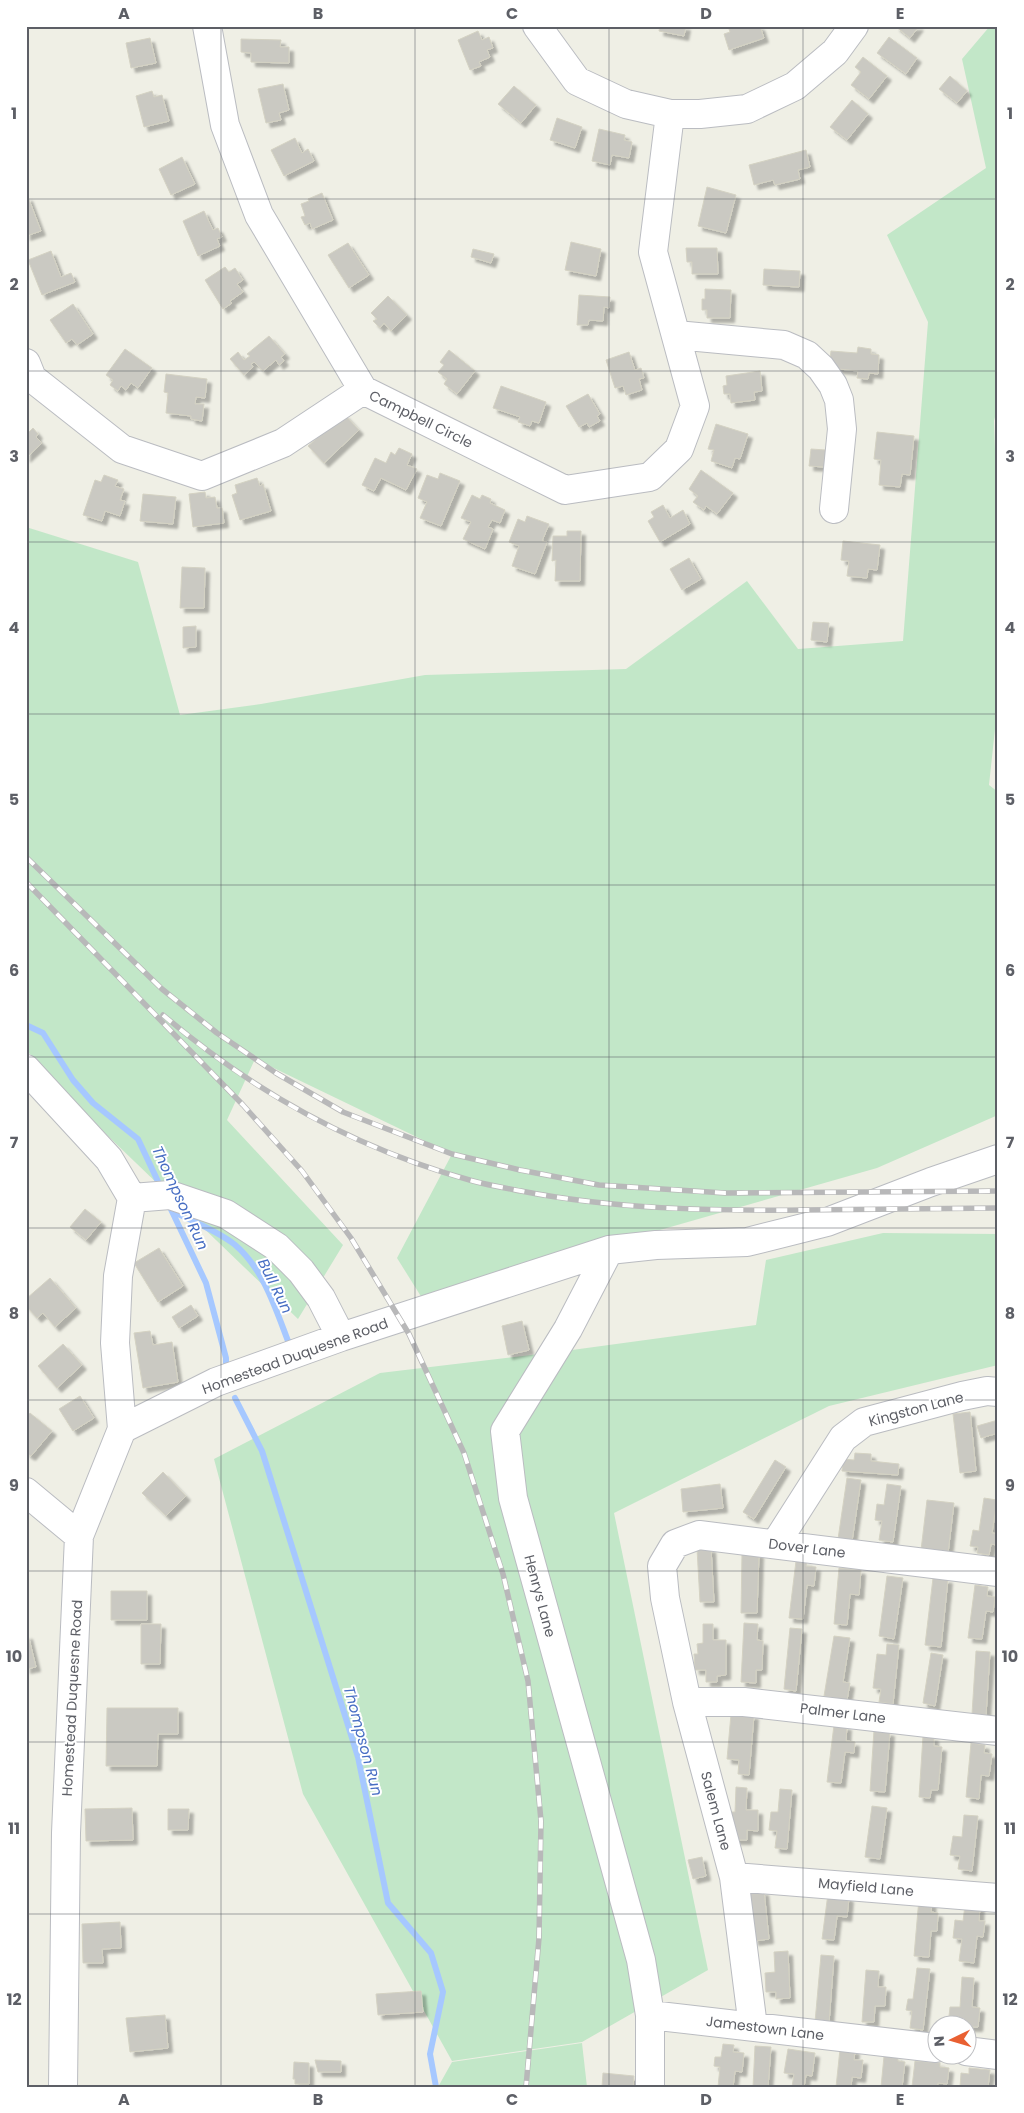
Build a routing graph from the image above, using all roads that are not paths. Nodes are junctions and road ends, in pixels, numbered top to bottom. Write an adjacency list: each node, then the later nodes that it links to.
1 (207, 26): 7 (street, Campbell Circle)
2 (537, 26): 4 (street)
3 (854, 26): 4 (street)
4 (670, 114): 5 (street, Campbell Circle)
5 (676, 336): 7 (street, Campbell Circle); 8 (street)
6 (26, 363): 7 (street)
7 (363, 390)
8 (834, 509)
9 (26, 1069): 11 (street)
10 (998, 1159): 12 (street, Homestead Duquesne Road)
11 (152, 1197): 13 (street); 15 (street)
12 (609, 1250): 13 (street, Homestead Duquesne Road); 25 (street, Henrys Lane)
13 (340, 1337): 15 (street, Homestead Duquesne Road)
14 (998, 1392): 18 (street, Kingston Lane)
15 (122, 1429): 17 (street, Homestead Duquesne Road)
16 (26, 1492): 17 (street)
17 (79, 1536): 30 (street, Homestead Duquesne Road)
18 (776, 1543): 19 (street, Dover Lane); 20 (street, Dover Lane)
19 (998, 1572)
20 (665, 1598): 21 (street, Salem Lane)
21 (687, 1702): 22 (street, Palmer Lane); 23 (street, Salem Lane)
22 (998, 1731)
23 (734, 1877): 24 (street, Mayfield Lane); 26 (street, Salem Lane)
24 (998, 1898)
25 (650, 2015): 26 (street, Jamestown Lane); 31 (street)
26 (753, 2027): 27 (street, Jamestown Lane)
27 (926, 2047)
28 (976, 2052): 29 (street)
29 (998, 2055)
30 (63, 2087)
31 (650, 2087)

